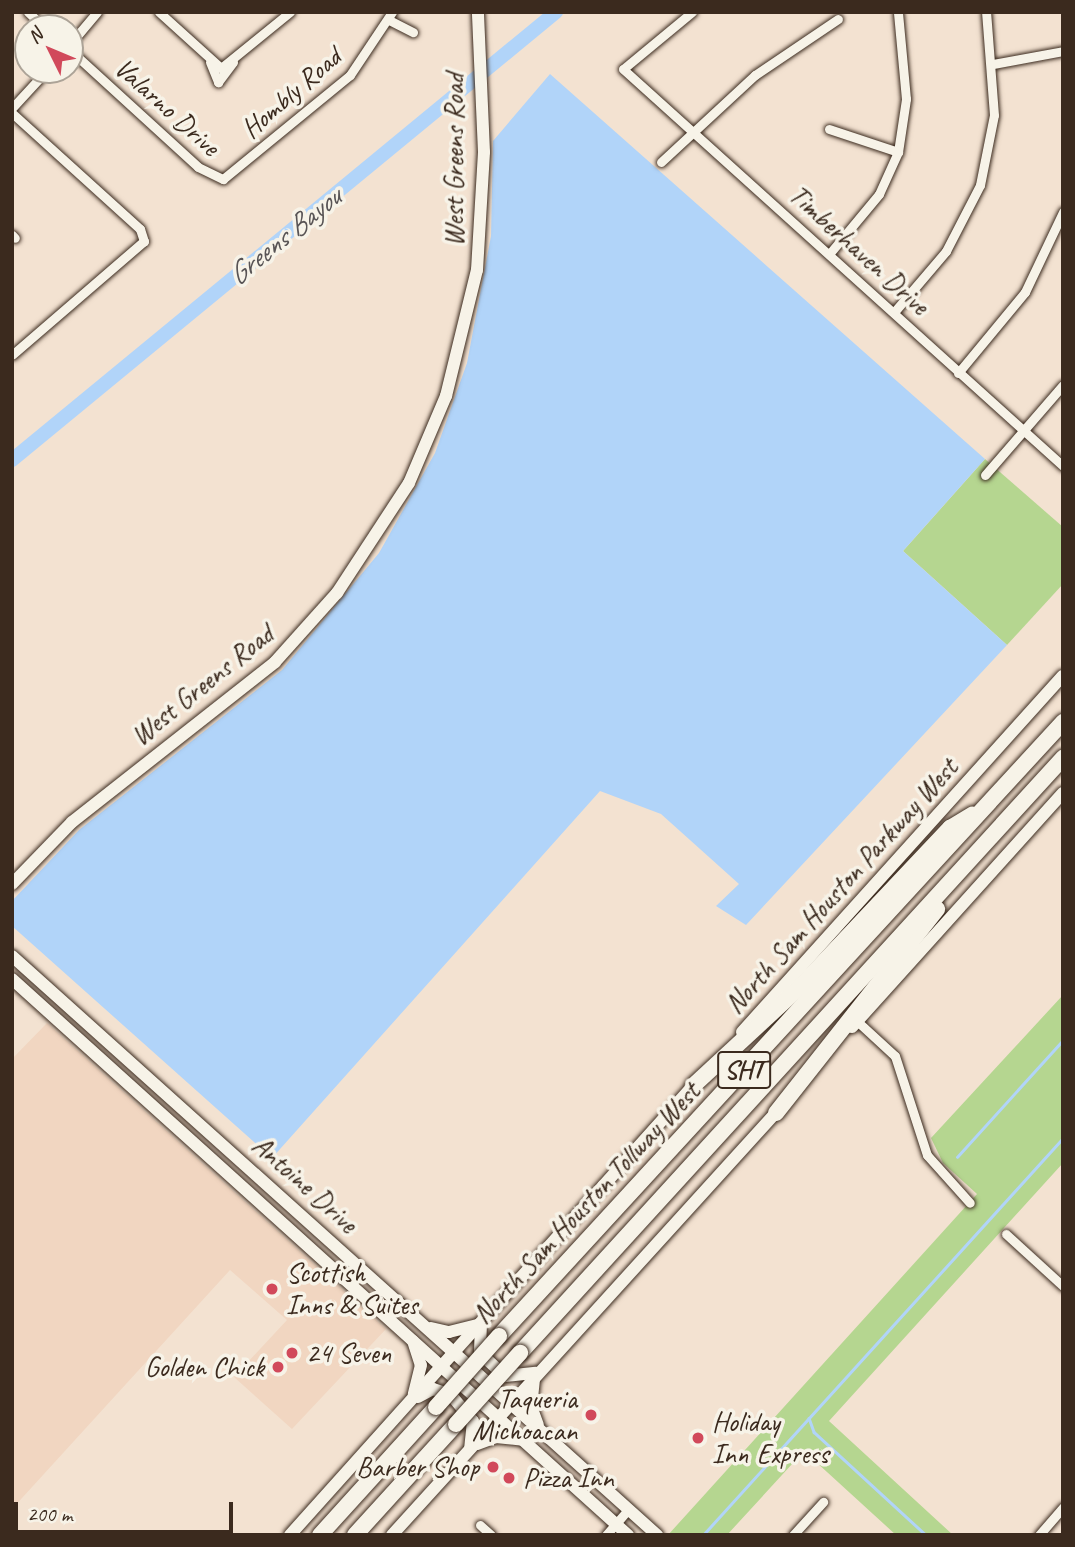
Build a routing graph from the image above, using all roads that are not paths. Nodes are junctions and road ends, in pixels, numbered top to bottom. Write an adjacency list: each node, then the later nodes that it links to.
1 (97, 12): 10 (street)
2 (159, 12): 3 (street)
3 (290, 12)
4 (478, 12): 38 (main road, West Greens Road)
5 (692, 12): 18 (street, Timberhaven Drive)
6 (898, 12): 19 (street)
7 (986, 12): 14 (street)
8 (390, 16): 11 (street); 21 (street, Hombly Road)
9 (838, 19): 18 (street)
10 (84, 27)
11 (413, 32)
12 (1063, 51): 14 (street)
13 (84, 63): 21 (street, Valarno Drive)
14 (993, 64): 24 (street)
15 (35, 84): 16 (street)
16 (12, 110): 25 (street)
17 (829, 129): 19 (street)
18 (691, 130): 20 (street); 23 (street, Timberhaven Drive)
19 (898, 152): 23 (street)
20 (661, 162)
21 (237, 169)
22 (1063, 212): 26 (street)
23 (830, 253): 24 (street, Timberhaven Drive)
24 (895, 311): 26 (street, Timberhaven Drive)
25 (12, 355)
26 (958, 373): 28 (street, Timberhaven Drive)
27 (1063, 385): 28 (street)
28 (1023, 430): 29 (street, Timberhaven Drive); 30 (street)
29 (1063, 466)
30 (985, 475)
31 (1063, 677): 44 (main road, North Sam Houston Parkway West)
32 (1063, 722): 36 (highway, North Sam Houston Tollway West / SHT)
33 (1063, 744): 48 (highway, North Sam Houston Tollway West / SHT)
34 (1063, 758): 37 (highway, North Sam Houston Tollway West / SHT)
35 (1063, 793): 43 (main road)
36 (989, 804): 44 (highway); 74 (highway, North Sam Houston Tollway West / SHT, bridge)
37 (970, 860): 47 (highway); 48 (highway, North Sam Houston Tollway West / SHT)
38 (12, 884)
39 (12, 956): 41 (main road, Antoine Drive)
40 (12, 979): 42 (main road, Antoine Drive)
41 (74, 1008): 42 (main road); 45 (main road, Antoine Drive)
42 (62, 1020): 46 (main road, Antoine Drive)
43 (858, 1021): 47 (main road); 51 (street)
44 (693, 1086): 56 (main road, North Sam Houston Parkway West)
45 (167, 1092): 46 (main road); 49 (main road, Antoine Drive)
46 (156, 1105): 50 (main road, Antoine Drive)
47 (776, 1113): 61 (main road)
48 (723, 1127): 75 (highway, North Sam Houston Tollway West / SHT, bridge)
49 (259, 1175): 50 (main road); 53 (main road, Antoine Drive)
50 (247, 1188): 54 (main road, Antoine Drive)
51 (970, 1203)
52 (1006, 1234): 55 (street)
53 (352, 1259): 54 (main road); 57 (main road, Antoine Drive)
54 (340, 1272): 58 (main road, Antoine Drive)
55 (1063, 1286)
56 (481, 1323): 57 (main road); 59 (main road, North Sam Houston Parkway West); 61 (main road)
57 (427, 1327): 59 (main road, Antoine Drive)
58 (411, 1336): 60 (main road, Antoine Drive); 62 (main road)
59 (455, 1352): 60 (main road, North Sam Houston Parkway West); 63 (main road, Antoine Drive)
60 (443, 1366): 62 (main road, North Sam Houston Parkway West); 64 (main road, Antoine Drive)
61 (537, 1374): 63 (main road); 65 (main road)
62 (411, 1401): 67 (main road); 73 (main road, North Sam Houston Parkway West)
63 (511, 1403): 64 (main road); 65 (main road, Antoine Drive)
64 (499, 1417): 66 (main road, Antoine Drive); 67 (main road)
65 (540, 1429): 70 (main road, Antoine Drive)
66 (525, 1441): 67 (main road); 71 (main road, Antoine Drive)
67 (470, 1448): 76 (main road)
68 (823, 1502): 81 (street)
69 (1063, 1507): 82 (street)
70 (629, 1509): 71 (street); 80 (main road, Antoine Drive)
71 (616, 1523): 78 (street); 79 (main road, Antoine Drive)
72 (480, 1525): 77 (street)
73 (290, 1535)
74 (320, 1535)
75 (355, 1535)
76 (392, 1535)
77 (491, 1535)
78 (606, 1535)
79 (628, 1535)
80 (657, 1535)
81 (793, 1535)
82 (1039, 1535)

